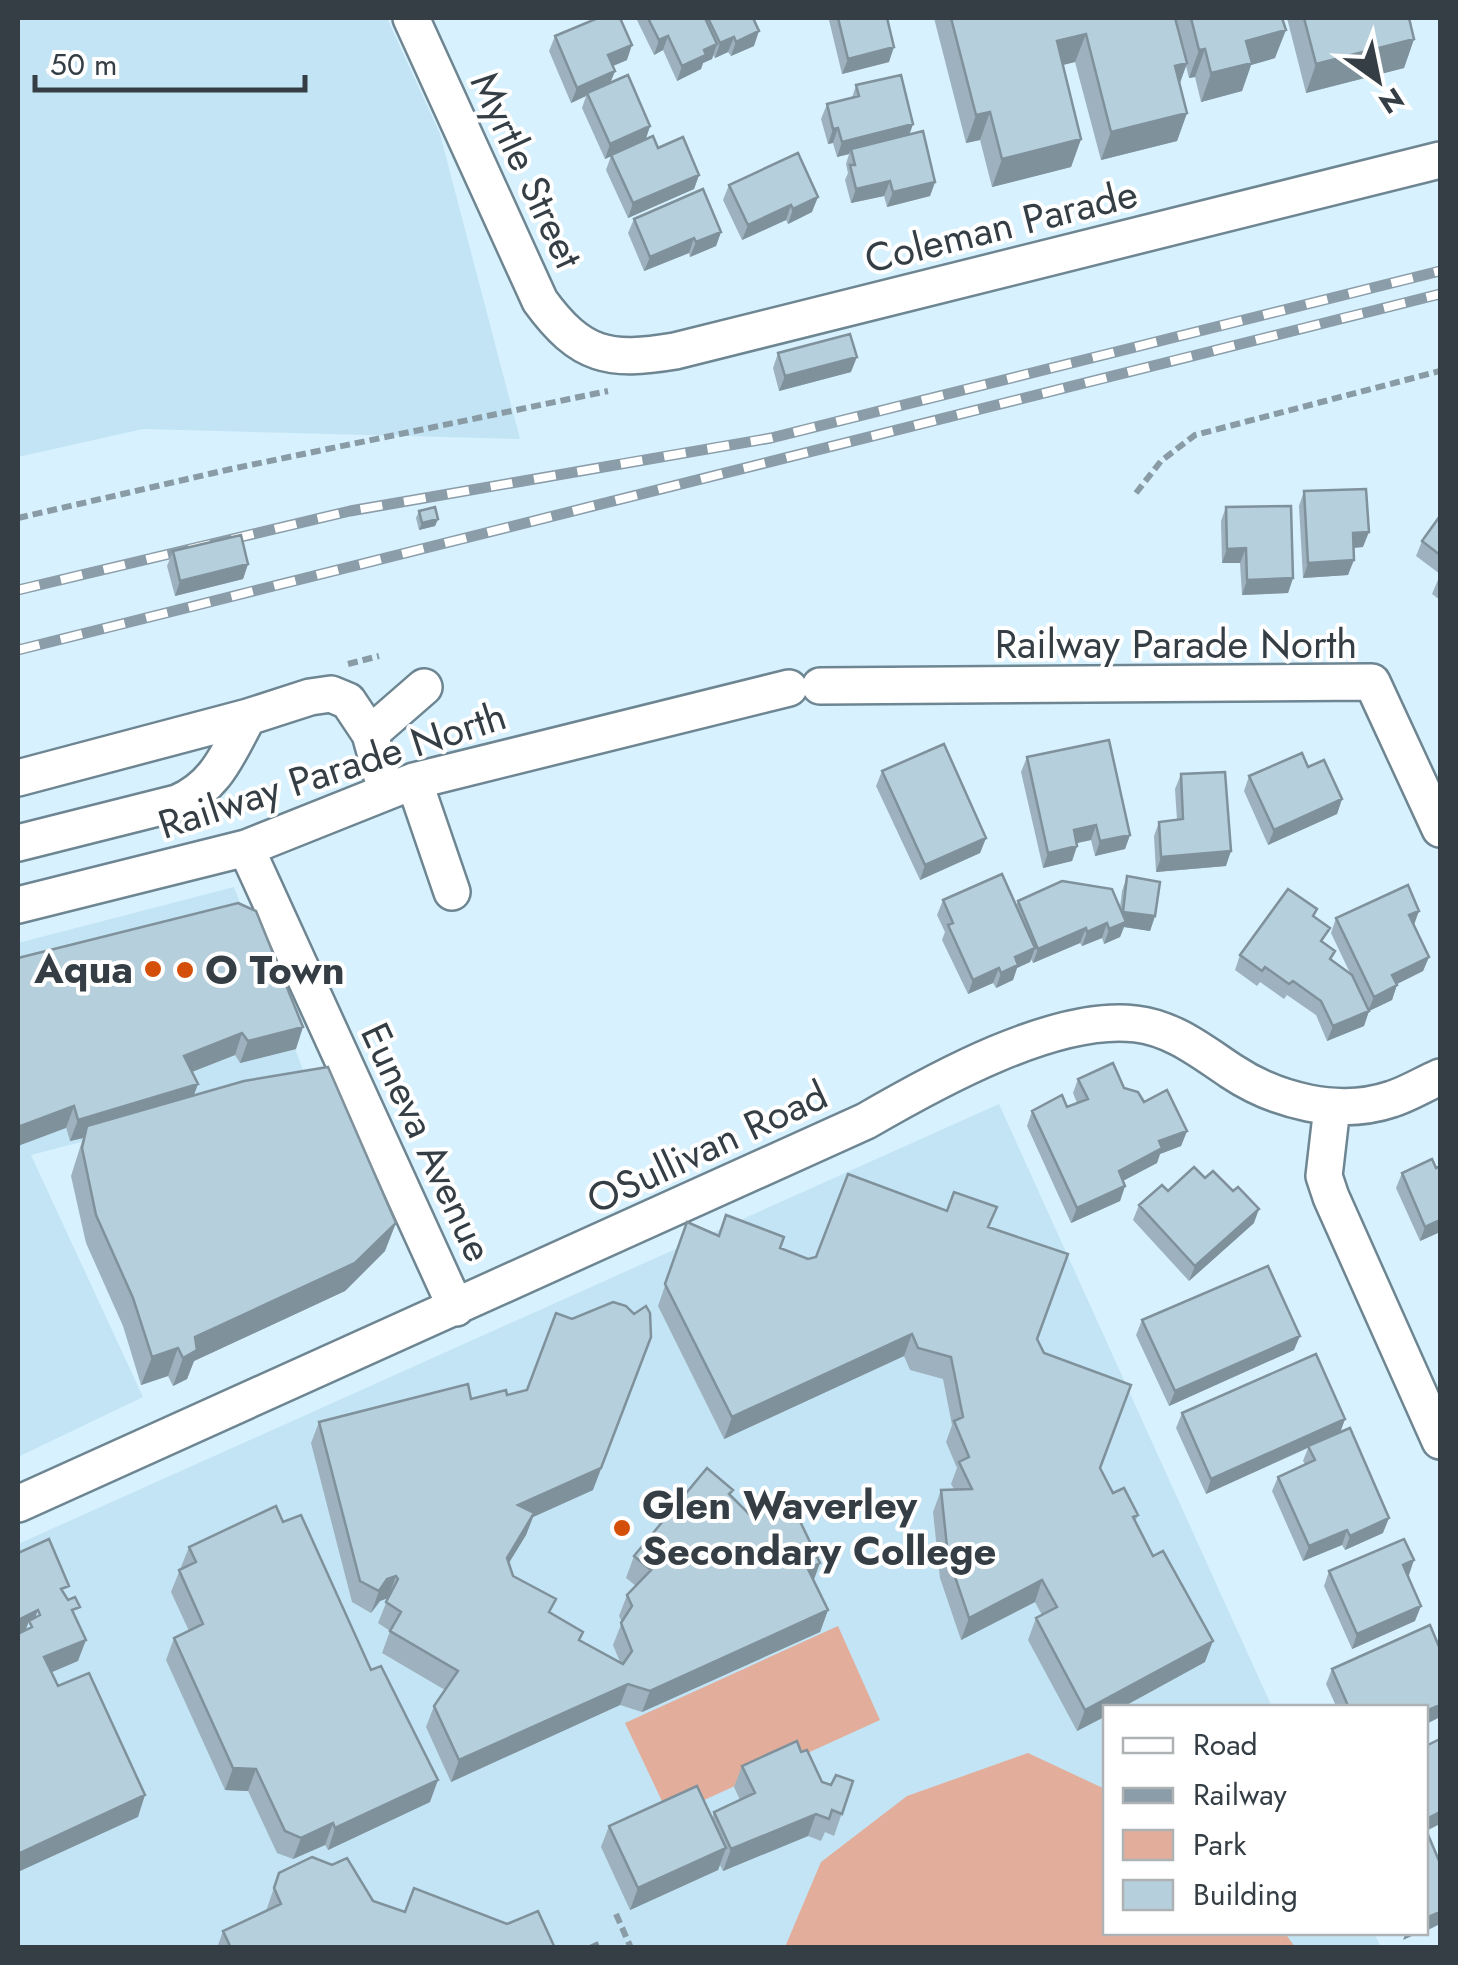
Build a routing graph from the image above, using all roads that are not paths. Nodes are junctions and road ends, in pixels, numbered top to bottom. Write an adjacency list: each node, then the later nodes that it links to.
1 (411, 18): 3 (street, Myrtle Street)
2 (1440, 160): 3 (street, Coleman Parade)
3 (582, 346)
4 (424, 687): 6 (street)
5 (248, 718): 6 (street); 7 (street); 10 (street)
6 (370, 734): 8 (street)
7 (18, 778)
8 (400, 786): 9 (street, Railway Parade North); 11 (street, Railway Parade North); 12 (street)
9 (1440, 829)
10 (18, 843)
11 (246, 848): 13 (street, Railway Parade North); 16 (street, Euneva Avenue)
12 (452, 892)
13 (18, 904)
14 (1440, 1077): 15 (street, OSullivan Road)
15 (1332, 1107): 16 (street, OSullivan Road); 17 (street)
16 (456, 1308): 18 (street, OSullivan Road)
17 (1440, 1441)
18 (18, 1504)

